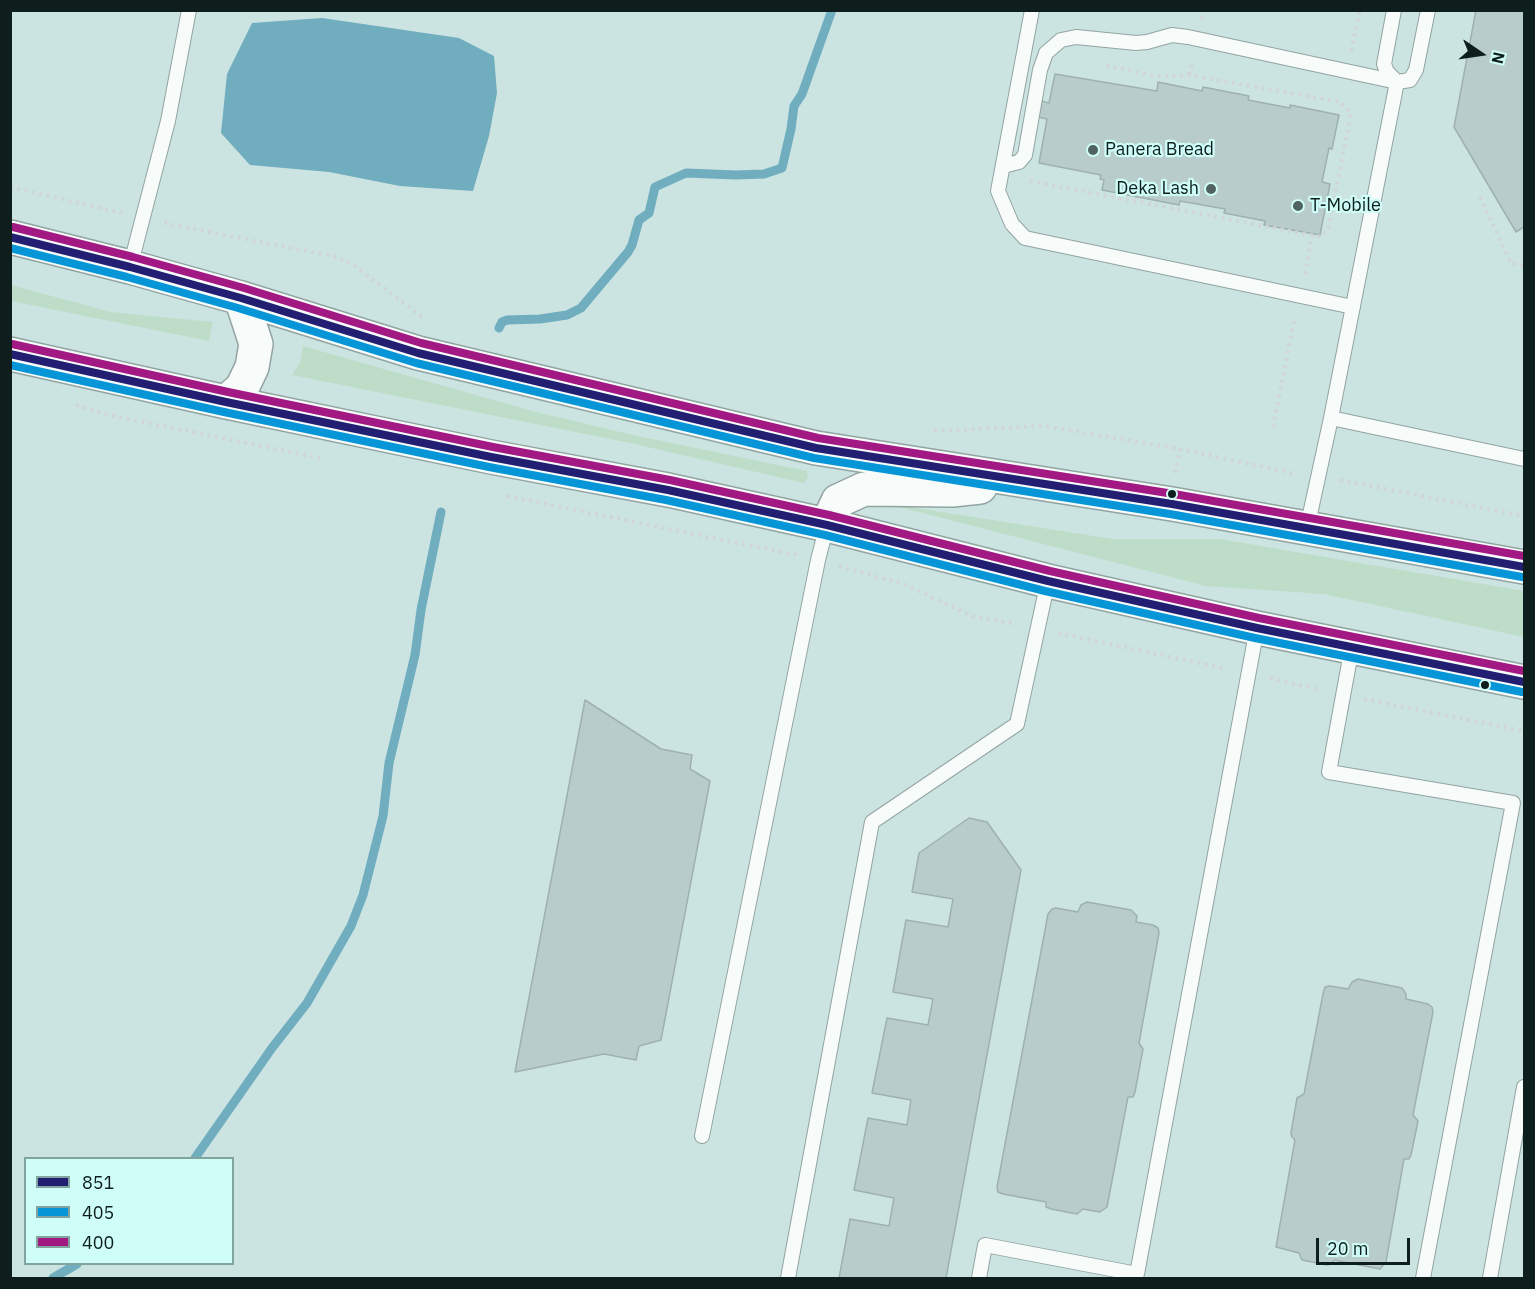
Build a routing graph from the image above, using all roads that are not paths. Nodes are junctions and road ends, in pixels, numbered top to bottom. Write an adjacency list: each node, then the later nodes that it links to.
1 (189, 10): 8 (lane)
2 (1032, 10): 6 (lane)
3 (1394, 10): 5 (lane)
4 (1428, 10): 5 (lane)
5 (1397, 82): 6 (lane); 10 (lane)
6 (1002, 171): 10 (lane)
7 (10, 237): 8 (main road)
8 (130, 267): 9 (main road)
9 (241, 298): 12 (main road); 15 (main road)
10 (1353, 307): 13 (lane)
11 (10, 354): 12 (main road)
12 (225, 402): 16 (main road)
13 (1331, 418): 14 (lane); 17 (lane)
14 (1524, 459)
15 (1030, 482): 16 (main road); 17 (main road)
16 (827, 525): 19 (main road); 24 (lane)
17 (1307, 528): 18 (main road)
18 (1524, 567)
19 (1048, 581): 20 (main road); 25 (lane)
20 (1257, 628): 21 (main road); 26 (lane)
21 (1352, 647): 22 (main road); 27 (lane)
22 (1524, 682)
23 (1524, 1087): 28 (lane)
24 (702, 1136)
25 (788, 1278)
26 (979, 1278)
27 (1423, 1278)
28 (1490, 1278)

